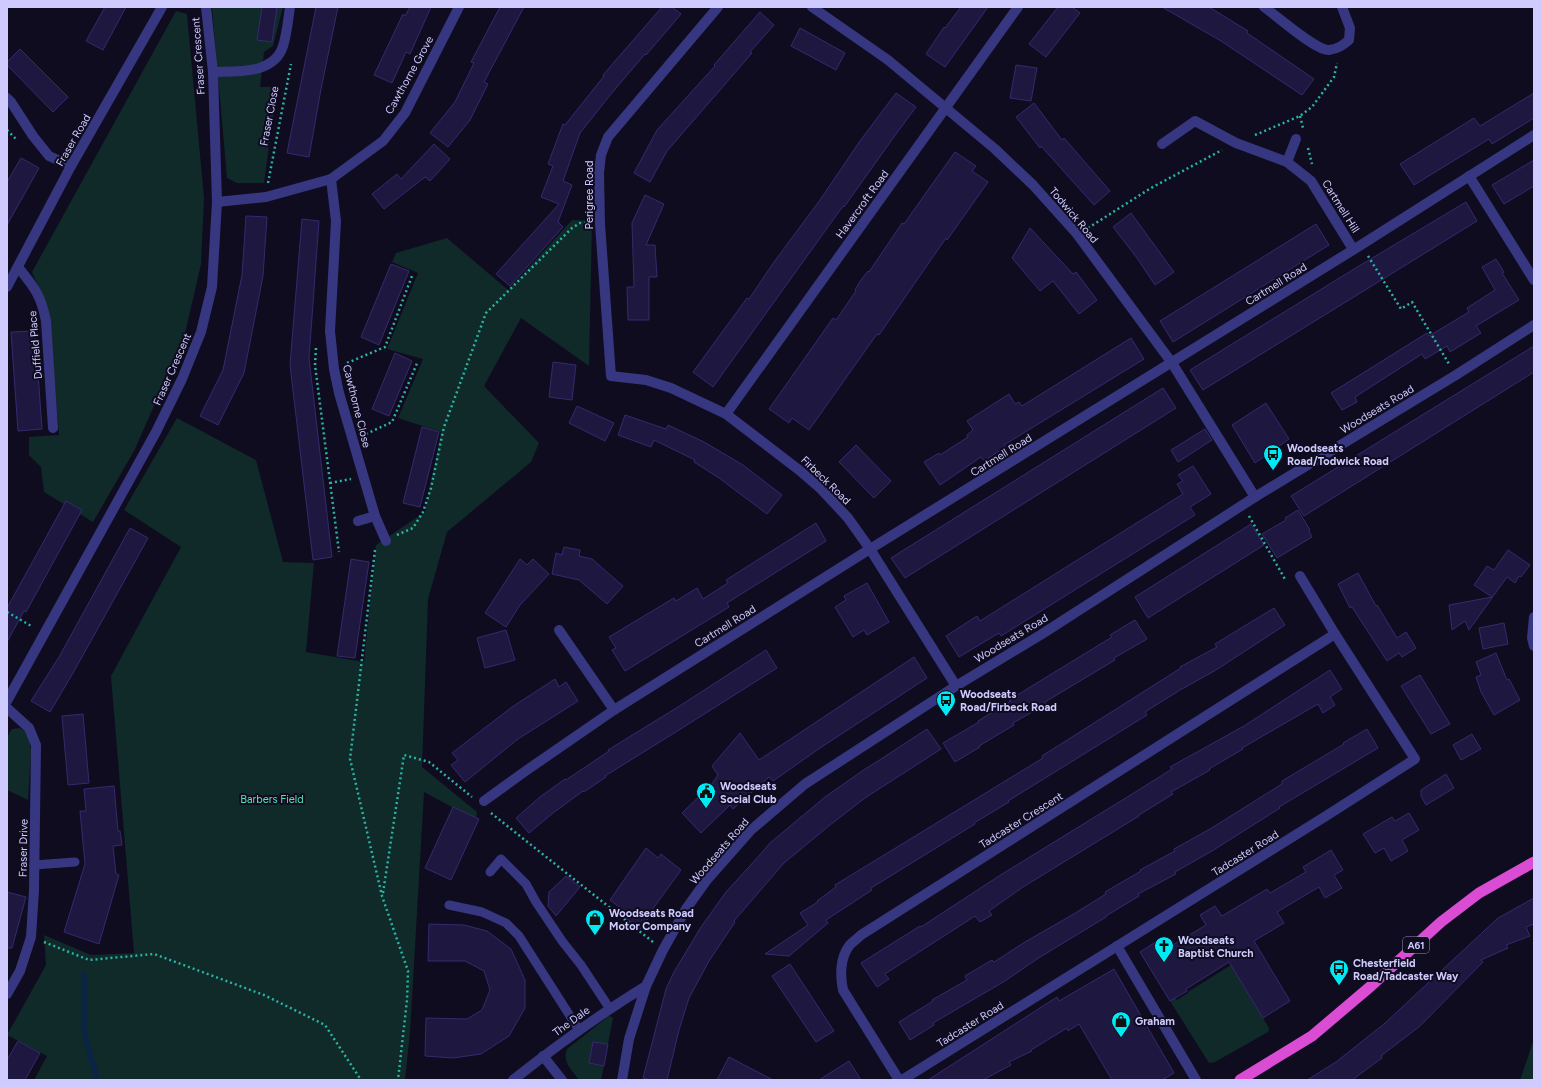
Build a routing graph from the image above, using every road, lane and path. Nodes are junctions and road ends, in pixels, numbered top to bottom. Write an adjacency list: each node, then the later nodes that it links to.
1 (162, 7): 18 (street, Fraser Road)
2 (206, 7): 11 (street, Fraser Crescent)
3 (290, 7): 10 (street)
4 (459, 7): 20 (street, Cawthorne Grove)
5 (718, 7): 34 (street, Perigree Road)
6 (812, 7): 13 (street, Todwick Road)
7 (1018, 7): 13 (street, Havercroft Road)
8 (1264, 7): 9 (street)
9 (1342, 7)
10 (284, 43): 11 (street); 21 (path, Fraser Close)
11 (213, 72): 22 (street, Fraser Crescent)
12 (7, 98): 18 (street)
13 (946, 108): 31 (street, Todwick Road); 35 (street, Havercroft Road)
14 (1534, 135): 19 (street, Cartmell Road)
15 (1296, 139): 17 (street)
16 (1162, 144): 17 (street, Cartmell Hill)
17 (1287, 162): 24 (street, Cartmell Hill)
18 (71, 166): 25 (street, Fraser Road)
19 (1470, 176): 24 (street, Cartmell Road); 27 (street)
20 (331, 179): 21 (street, Cawthorne Grove); 32 (street, Cawthorne Close)
21 (266, 197): 22 (street, Cawthorne Grove)
22 (217, 202): 50 (street, Fraser Crescent)
23 (580, 223): 44 (path)
24 (1357, 247): 31 (street, Cartmell Road); 33 (path)
25 (18, 267): 28 (street, Fraser Road); 36 (street, Duffield Place)
26 (412, 276): 32 (path)
27 (1534, 280)
28 (7, 286)
29 (1534, 325): 33 (street, Woodseats Road)
30 (418, 361): 37 (path)
31 (1172, 363): 40 (street, Todwick Road); 45 (street, Cartmell Road)
32 (334, 369): 37 (street, Cawthorne Close)
33 (1456, 375): 40 (street, Woodseats Road)
34 (611, 376): 35 (street, Firbeck Road)
35 (726, 414): 45 (street, Firbeck Road)
36 (53, 428)
37 (353, 440): 38 (street, Cawthorne Close)
38 (363, 476): 39 (path); 42 (street, Cawthorne Close)
39 (330, 484)
40 (1255, 497): 41 (street, Woodseats Road)
41 (1243, 505): 46 (path); 53 (street, Woodseats Road)
42 (375, 516): 43 (street); 44 (street, Cawthorne Close)
43 (358, 521)
44 (386, 541): 62 (path)
45 (870, 549): 53 (street, Firbeck Road); 56 (street, Cartmell Road)
46 (1300, 576): 51 (street, Tadcaster Road)
47 (7, 612): 50 (path)
48 (1534, 617): 52 (street)
49 (559, 630): 56 (street)
50 (45, 634): 54 (street, Fraser Crescent)
51 (1335, 634): 65 (street, Tadcaster Road); 77 (street, Tadcaster Crescent)
52 (1534, 646)
53 (956, 686): 66 (street, Woodseats Road)
54 (7, 701)
55 (7, 708): 60 (street, Fraser Drive)
56 (614, 710): 57 (street, Cartmell Road)
57 (482, 804): 62 (path); 66 (path)
58 (75, 862): 60 (lane)
59 (1532, 864): 80 (highway, A61)
60 (34, 865): 64 (street, Fraser Drive)
61 (490, 872): 69 (lane)
62 (382, 896): 73 (path)
63 (449, 905): 70 (lane)
64 (31, 937): 68 (street, Fraser Drive); 72 (path)
65 (1117, 946): 78 (street, Tadcaster Road); 79 (street)
66 (663, 950): 67 (street, Woodseats Road)
67 (646, 986): 69 (street, The Dale); 76 (street, Woodseats Road)
68 (7, 994)
69 (610, 1009): 70 (street, The Dale)
70 (579, 1030): 71 (street, The Dale)
71 (543, 1056): 74 (street, The Dale); 75 (street)
72 (361, 1080)
73 (398, 1080)
74 (513, 1080)
75 (562, 1080)
76 (622, 1080)
77 (899, 1080)
78 (902, 1080)
79 (1196, 1080)
80 (1240, 1080)

